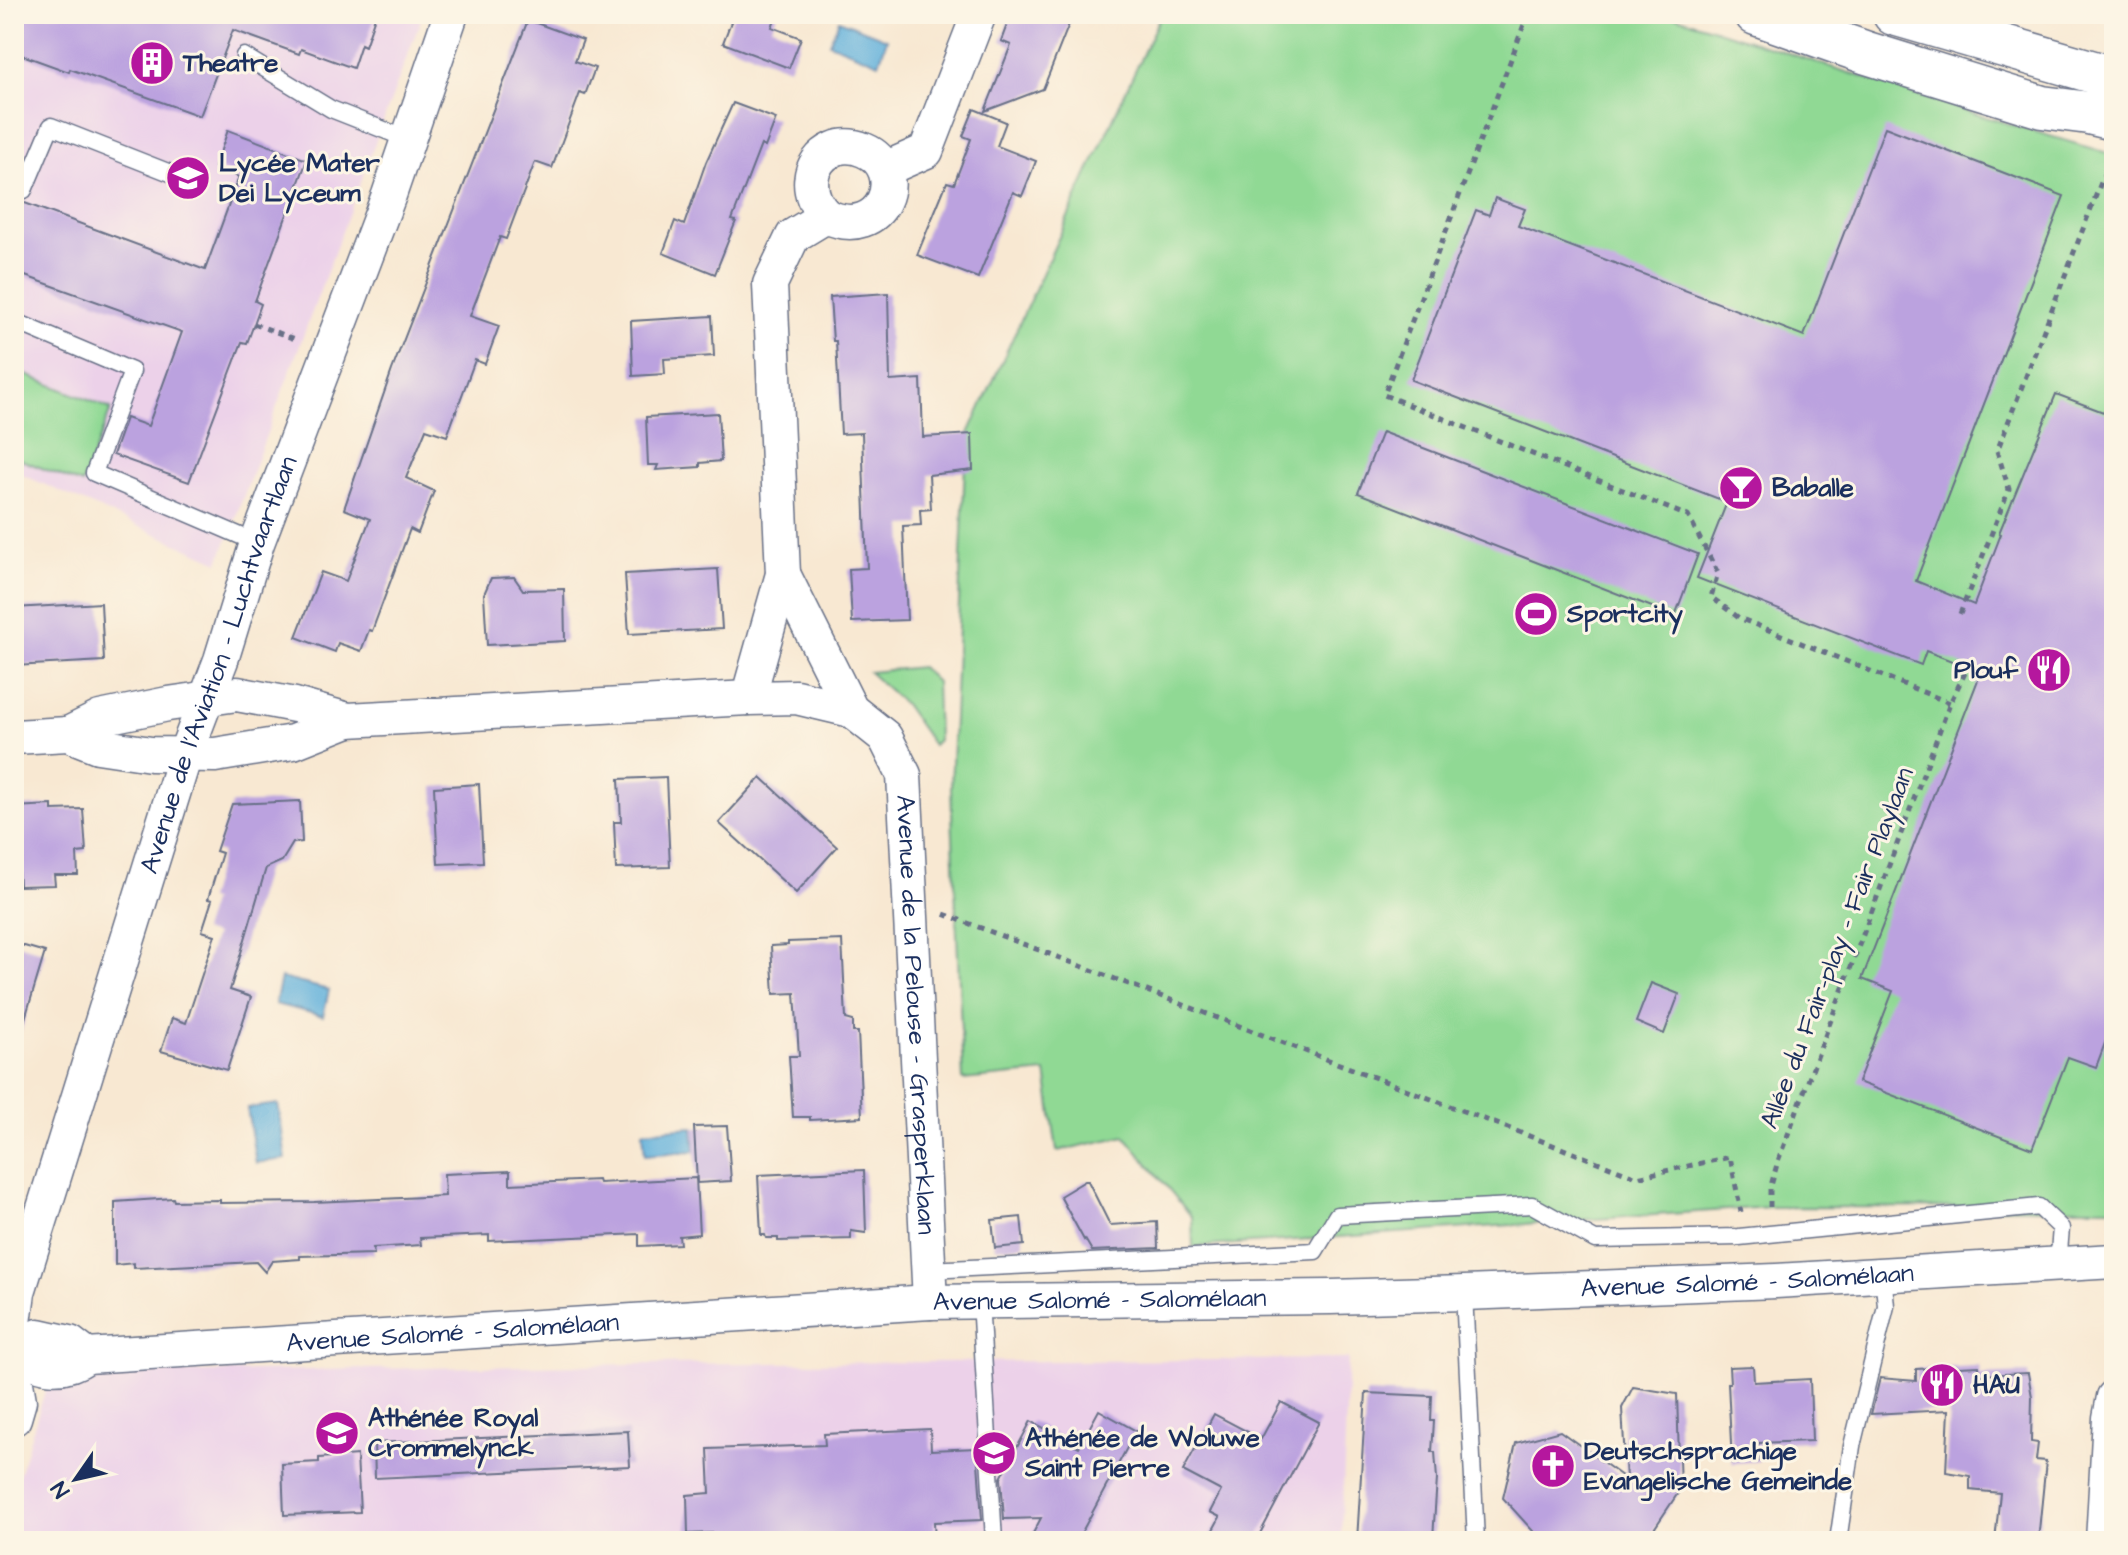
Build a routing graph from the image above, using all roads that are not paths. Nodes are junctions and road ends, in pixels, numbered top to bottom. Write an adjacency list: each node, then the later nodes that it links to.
1 (451, 14): 9 (street, Avenue de l'Aviation - Luchtvaartlaan)
2 (979, 14): 10 (street)
3 (1756, 14): 8 (street)
4 (1894, 14): 5 (street)
5 (1980, 28): 7 (street)
6 (244, 56): 9 (lane)
7 (2114, 78)
8 (2114, 119)
9 (407, 139): 15 (street, Avenue de l'Aviation - Luchtvaartlaan)
10 (885, 169): 13 (street); 13 (street)
11 (178, 176): 12 (lane)
12 (24, 190)
13 (826, 216): 16 (street, Avenue de la Pelouse - Grasperklaan)
14 (14, 321): 15 (lane)
15 (257, 543): 17 (street, Avenue de l'Aviation - Luchtvaartlaan)
16 (783, 574): 18 (street, Avenue de la Pelouse - Grasperklaan); 19 (street, Avenue de la Pelouse - Grasperklaan)
17 (206, 698): 20 (street); 21 (street); 23 (street, Avenue de l'Aviation - Luchtvaartlaan)
18 (748, 698): 19 (street); 20 (street)
19 (851, 710): 27 (street, Avenue de la Pelouse - Grasperklaan)
20 (348, 720): 23 (street)
21 (68, 734): 22 (street); 23 (street)
22 (14, 737)
23 (185, 755): 30 (street, Avenue de l'Aviation - Luchtvaartlaan)
24 (2114, 1261): 25 (street, Avenue Salomé - Salomélaan)
25 (2058, 1264): 26 (street, Avenue Salomé - Salomélaan); 27 (lane)
26 (1883, 1273): 28 (street, Avenue Salomé - Salomélaan); 37 (lane)
27 (929, 1286): 29 (street, Avenue Salomé - Salomélaan); 31 (street, Avenue Salomé - Salomélaan)
28 (1464, 1293): 29 (street, Avenue Salomé - Salomélaan); 36 (lane)
29 (980, 1300): 35 (lane)
30 (14, 1323)
31 (14, 1352)
32 (14, 1372): 34 (street)
33 (2114, 1397): 38 (street)
34 (14, 1418)
35 (994, 1541)
36 (1476, 1541)
37 (1838, 1541)
38 (2103, 1541)

